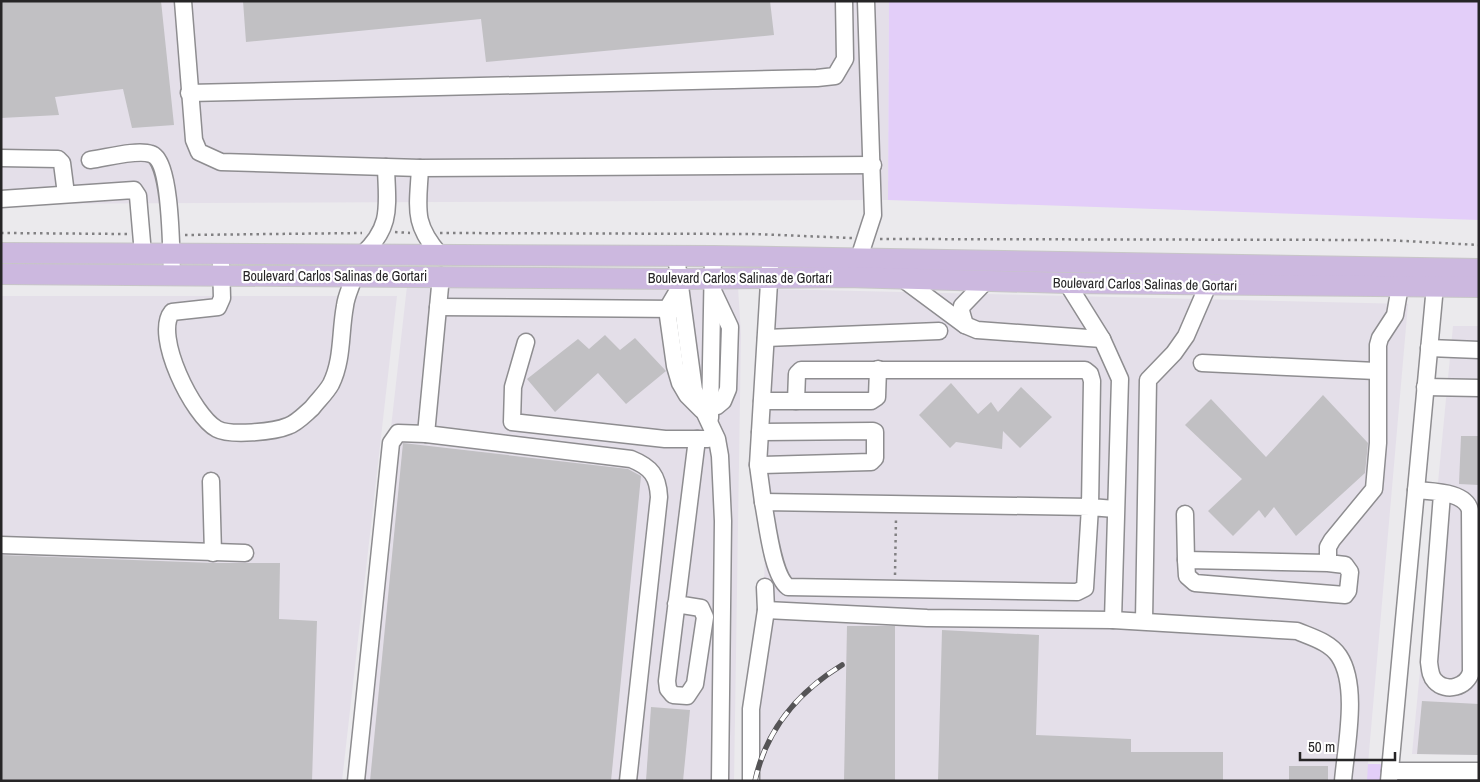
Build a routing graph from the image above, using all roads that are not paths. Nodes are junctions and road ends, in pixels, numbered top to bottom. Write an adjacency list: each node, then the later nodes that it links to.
1 (183, 1): 4 (street)
2 (844, 1): 4 (street)
3 (866, 1): 7 (street)
4 (189, 93): 8 (street)
5 (1, 158): 10 (street)
6 (90, 160): 14 (street)
7 (873, 166): 9 (street); 21 (street)
8 (386, 167): 9 (street); 16 (street)
9 (420, 168): 17 (street)
10 (66, 194): 11 (street); 12 (street)
11 (1, 199)
12 (142, 244): 13 (main road, Boulevard Carlos Salinas de Gortari); 14 (main road, Boulevard Carlos Salinas de Gortari)
13 (1, 253)
14 (171, 254): 15 (main road, Boulevard Carlos Salinas de Gortari); 24 (street)
15 (220, 255): 16 (main road, Boulevard Carlos Salinas de Gortari); 25 (street)
16 (362, 255): 17 (main road, Boulevard Carlos Salinas de Gortari)
17 (440, 255): 18 (main road, Boulevard Carlos Salinas de Gortari)
18 (676, 256): 19 (main road, Boulevard Carlos Salinas de Gortari); 31 (street)
19 (713, 256): 20 (main road, Boulevard Carlos Salinas de Gortari); 33 (street)
20 (770, 258): 21 (main road, Boulevard Carlos Salinas de Gortari); 28 (street)
21 (859, 258): 22 (main road, Boulevard Carlos Salinas de Gortari)
22 (1479, 269)
23 (1, 274): 24 (main road, Boulevard Carlos Salinas de Gortari)
24 (172, 275): 25 (main road, Boulevard Carlos Salinas de Gortari)
25 (221, 276): 27 (main road, Boulevard Carlos Salinas de Gortari); 27 (street)
26 (441, 276): 27 (main road, Boulevard Carlos Salinas de Gortari); 31 (main road, Boulevard Carlos Salinas de Gortari); 38 (street)
27 (354, 277)
28 (769, 278): 29 (main road, Boulevard Carlos Salinas de Gortari); 33 (main road, Boulevard Carlos Salinas de Gortari); 44 (street)
29 (903, 279): 30 (main road, Boulevard Carlos Salinas de Gortari); 42 (street)
30 (986, 281): 32 (main road, Boulevard Carlos Salinas de Gortari); 42 (street)
31 (680, 283): 33 (main road, Boulevard Carlos Salinas de Gortari); 39 (street); 40 (street)
32 (1068, 283): 34 (main road, Boulevard Carlos Salinas de Gortari); 45 (street)
33 (713, 285): 41 (street)
34 (1208, 285): 35 (main road, Boulevard Carlos Salinas de Gortari); 55 (street)
35 (1400, 286): 36 (main road, Boulevard Carlos Salinas de Gortari); 53 (street)
36 (1434, 286): 37 (main road, Boulevard Carlos Salinas de Gortari); 49 (street)
37 (1479, 288)
38 (438, 307): 40 (street); 63 (street)
39 (684, 308): 40 (street); 48 (street)
40 (666, 309): 60 (street)
41 (720, 320): 47 (street); 60 (street)
42 (965, 325): 45 (street)
43 (939, 331): 44 (street)
44 (766, 338): 58 (street)
45 (1102, 339): 54 (street)
46 (526, 342): 61 (street)
47 (712, 346): 48 (street); 60 (street)
48 (690, 347): 60 (street)
49 (1429, 348): 50 (street); 56 (street)
50 (1479, 350)
51 (1202, 363): 53 (street)
52 (878, 369): 59 (street); 59 (street); 72 (street)
53 (1376, 371): 79 (street)
54 (1120, 379): 55 (street); 73 (street)
55 (1148, 380): 84 (street)
56 (1425, 387): 57 (street); 69 (street)
57 (1479, 388)
58 (762, 401): 59 (street); 62 (street)
59 (796, 402)
60 (707, 413): 65 (street)
61 (512, 422): 64 (street); 66 (street)
62 (760, 432): 67 (street); 67 (street)
63 (426, 434): 66 (street); 87 (street)
64 (697, 439): 65 (street); 81 (street)
65 (717, 439): 89 (street)
66 (502, 443): 88 (street)
67 (758, 465): 71 (street)
68 (211, 481): 76 (street)
69 (1416, 490): 70 (street); 86 (street)
70 (1442, 494): 70 (street)
71 (764, 502): 72 (street); 72 (street)
72 (1090, 508): 73 (street)
73 (1115, 509): 83 (street)
74 (1185, 514): 78 (street)
75 (1, 545): 76 (street)
76 (213, 553): 77 (street)
77 (245, 553)
78 (1186, 560): 79 (street); 79 (street)
79 (1328, 563)
80 (765, 588): 82 (street)
81 (676, 604): 81 (street)
82 (766, 610): 83 (street); 90 (street)
83 (1113, 620): 84 (street)
84 (1144, 621): 91 (street)
85 (1479, 771): 86 (street)
86 (1390, 776)
87 (356, 781)
88 (628, 781)
89 (720, 781)
90 (752, 781)
91 (1343, 781)

